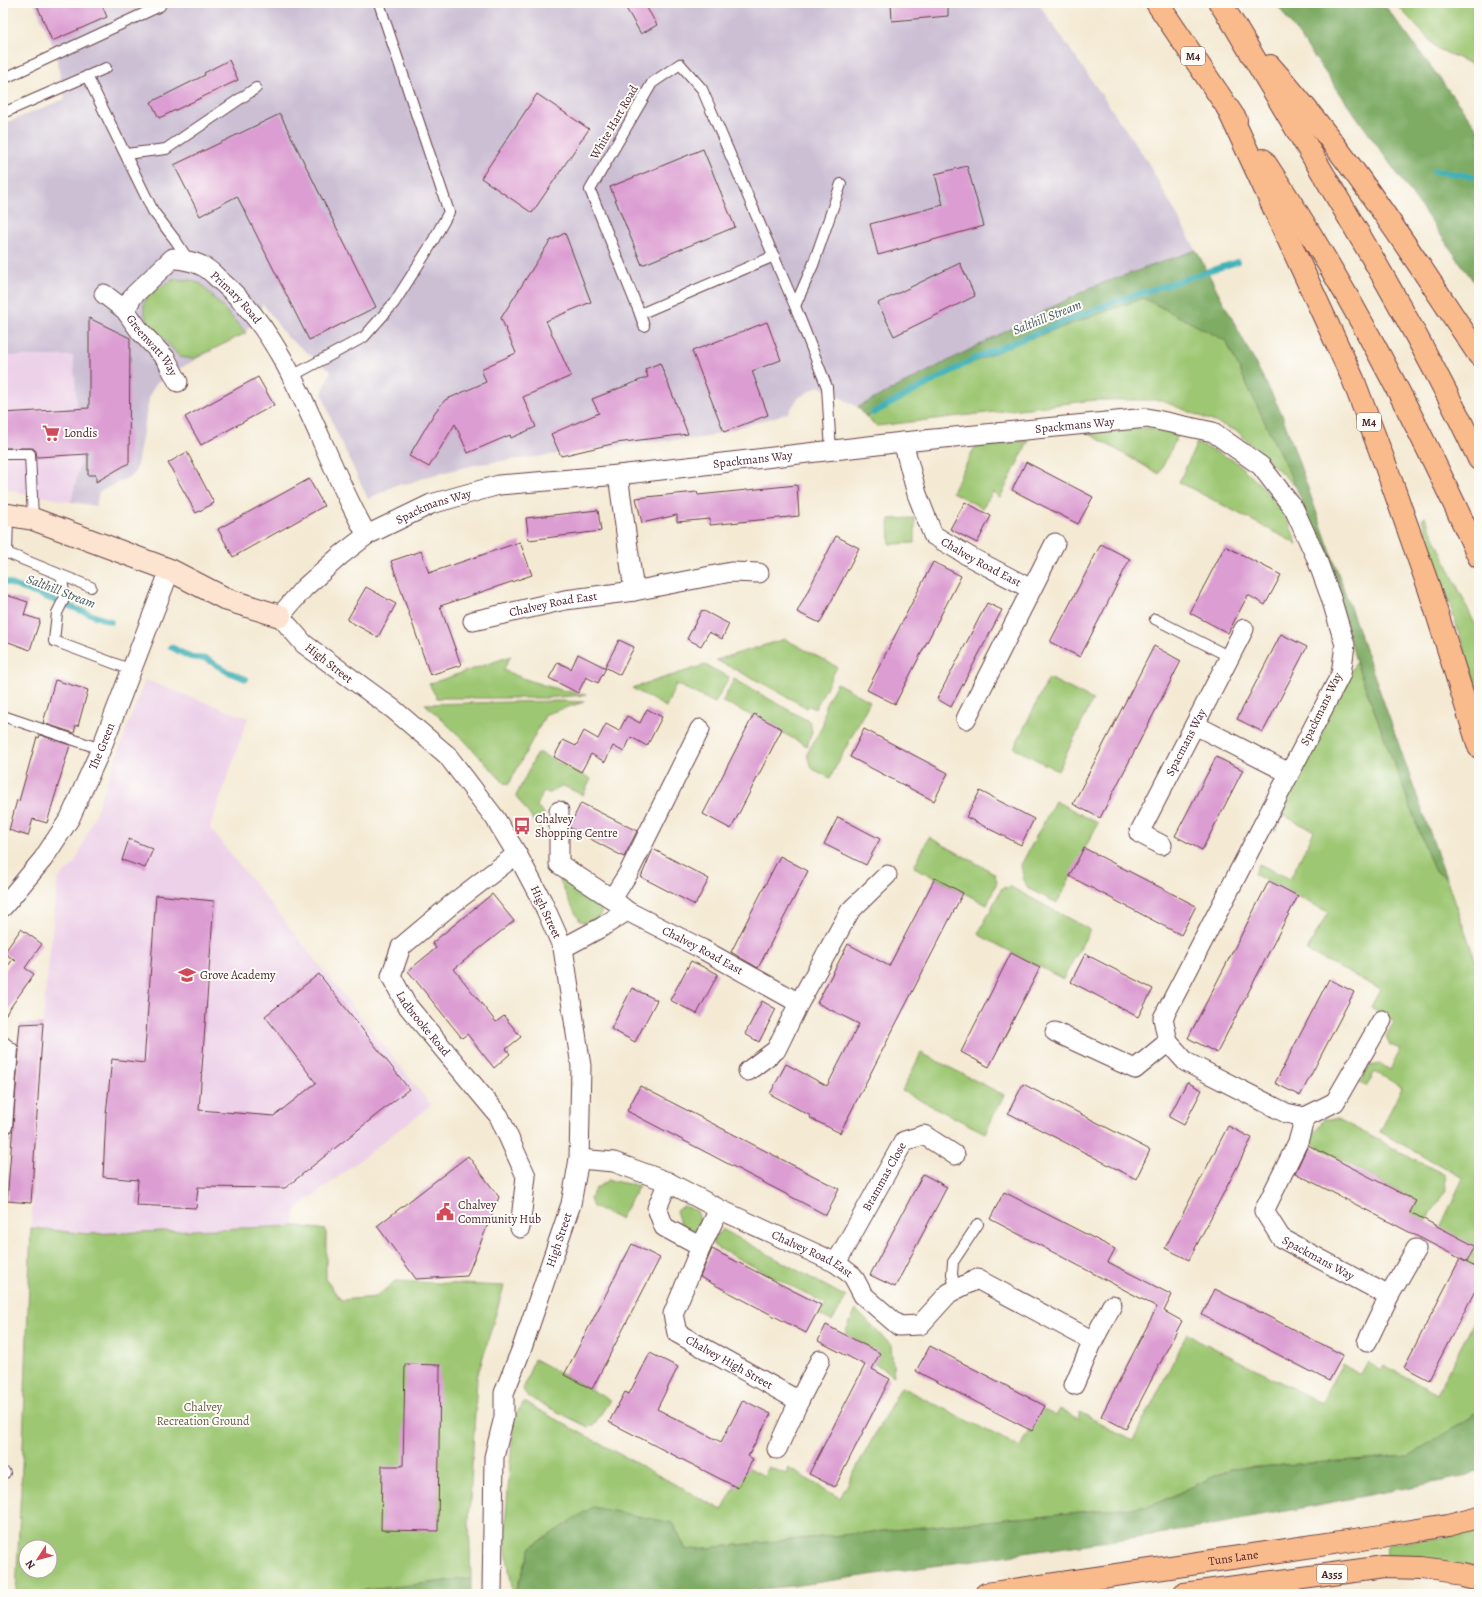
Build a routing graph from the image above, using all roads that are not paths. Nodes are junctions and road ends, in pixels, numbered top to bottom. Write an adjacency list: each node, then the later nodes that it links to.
1 (379, 3): 22 (lane)
2 (1157, 3): 10 (main road, M4)
3 (1220, 3): 5 (main road)
4 (160, 6): 8 (lane)
5 (1235, 26): 21 (main road); 27 (main road)
6 (106, 68): 7 (lane)
7 (87, 76): 11 (lane); 12 (lane)
8 (3, 79)
9 (256, 88): 12 (lane)
10 (1228, 109): 33 (main road, M4); 50 (main road, M4)
11 (3, 113)
12 (126, 154): 15 (lane)
13 (841, 184): 17 (lane)
14 (774, 256): 17 (lane, White Hart Road); 19 (lane); 19 (lane, White Hart Road)
15 (190, 262): 18 (street, Greenwatt Way); 22 (street, Primary Road)
16 (104, 294): 18 (street, Greenwatt Way)
17 (795, 306): 25 (lane, White Hart Road)
18 (125, 310): 23 (street, Greenwatt Way)
19 (640, 314): 20 (lane, White Hart Road)
20 (644, 326)
21 (1479, 355)
22 (292, 376): 31 (street, Primary Road)
23 (178, 382)
24 (903, 442): 25 (street, Spackmans Way); 38 (street, Chalvey Road East); 52 (street, Spackmans Way)
25 (830, 451): 28 (street, Spackmans Way)
26 (3, 454): 30 (lane)
27 (1479, 459)
28 (618, 475): 31 (street, Spackmans Way); 39 (street)
29 (6, 514): 30 (street); 36 (lane)
30 (33, 519): 34 (street)
31 (367, 535): 40 (street, Spackmans Way)
32 (1055, 543): 38 (street, Chalvey Road East)
33 (1479, 557)
34 (170, 570): 40 (street); 45 (street, The Green)
35 (759, 574): 39 (street, Chalvey Road East)
36 (62, 575): 37 (lane); 45 (lane)
37 (91, 586)
38 (1031, 589): 47 (street, Chalvey Road East)
39 (634, 591): 42 (street, Chalvey Road East)
40 (280, 616): 55 (street, High Street)
41 (1155, 619): 44 (lane)
42 (473, 621)
43 (1244, 629): 44 (street, Spacmans Way)
44 (1230, 657): 48 (street, Spacmans Way)
45 (132, 670): 51 (street, The Green)
46 (3, 716): 51 (lane)
47 (966, 719)
48 (1195, 725): 52 (street); 54 (street, Spacmans Way)
49 (700, 729): 57 (street)
50 (1479, 747)
51 (101, 749): 58 (street, The Green)
52 (1289, 773): 65 (street, Spackmans Way)
53 (559, 811): 57 (street, Chalvey Road East)
54 (1162, 845)
55 (518, 854): 60 (street, High Street); 74 (street, Ladbrooke Road)
56 (887, 875): 61 (street)
57 (612, 898): 59 (street, Chalvey Road East)
58 (3, 907)
59 (627, 911): 60 (street); 61 (street, Chalvey Road East)
60 (563, 948): 70 (street, High Street)
61 (799, 1003): 66 (street)
62 (1382, 1020): 67 (street)
63 (1055, 1032): 65 (street)
64 (3, 1041): 68 (lane)
65 (1168, 1042): 67 (street)
66 (748, 1070)
67 (1305, 1117): 79 (street, Spackmans Way)
68 (3, 1132)
69 (955, 1155): 77 (street, Brammas Close)
70 (579, 1159): 71 (street, Chalvey Road East); 89 (street, High Street)
71 (668, 1182): 72 (street, Chalvey Road East); 75 (street)
72 (719, 1209): 75 (street); 77 (street, Chalvey Road East)
73 (978, 1224): 78 (lane)
74 (520, 1228)
75 (701, 1247): 85 (street, Chalvey High Street)
76 (1416, 1249): 79 (street)
77 (836, 1263): 78 (street, Chalvey Road East)
78 (955, 1290): 81 (street, Chalvey Road East)
79 (1389, 1296): 82 (street)
80 (1112, 1305): 81 (street)
81 (1093, 1341): 84 (street)
82 (1367, 1342)
83 (820, 1360): 85 (street)
84 (1074, 1385)
85 (799, 1401): 86 (street)
86 (777, 1449)
87 (1479, 1518): 90 (main road, Tuns Lane)
88 (1479, 1578): 91 (main road, A355)
89 (492, 1594)
90 (986, 1594)
91 (1184, 1594)

